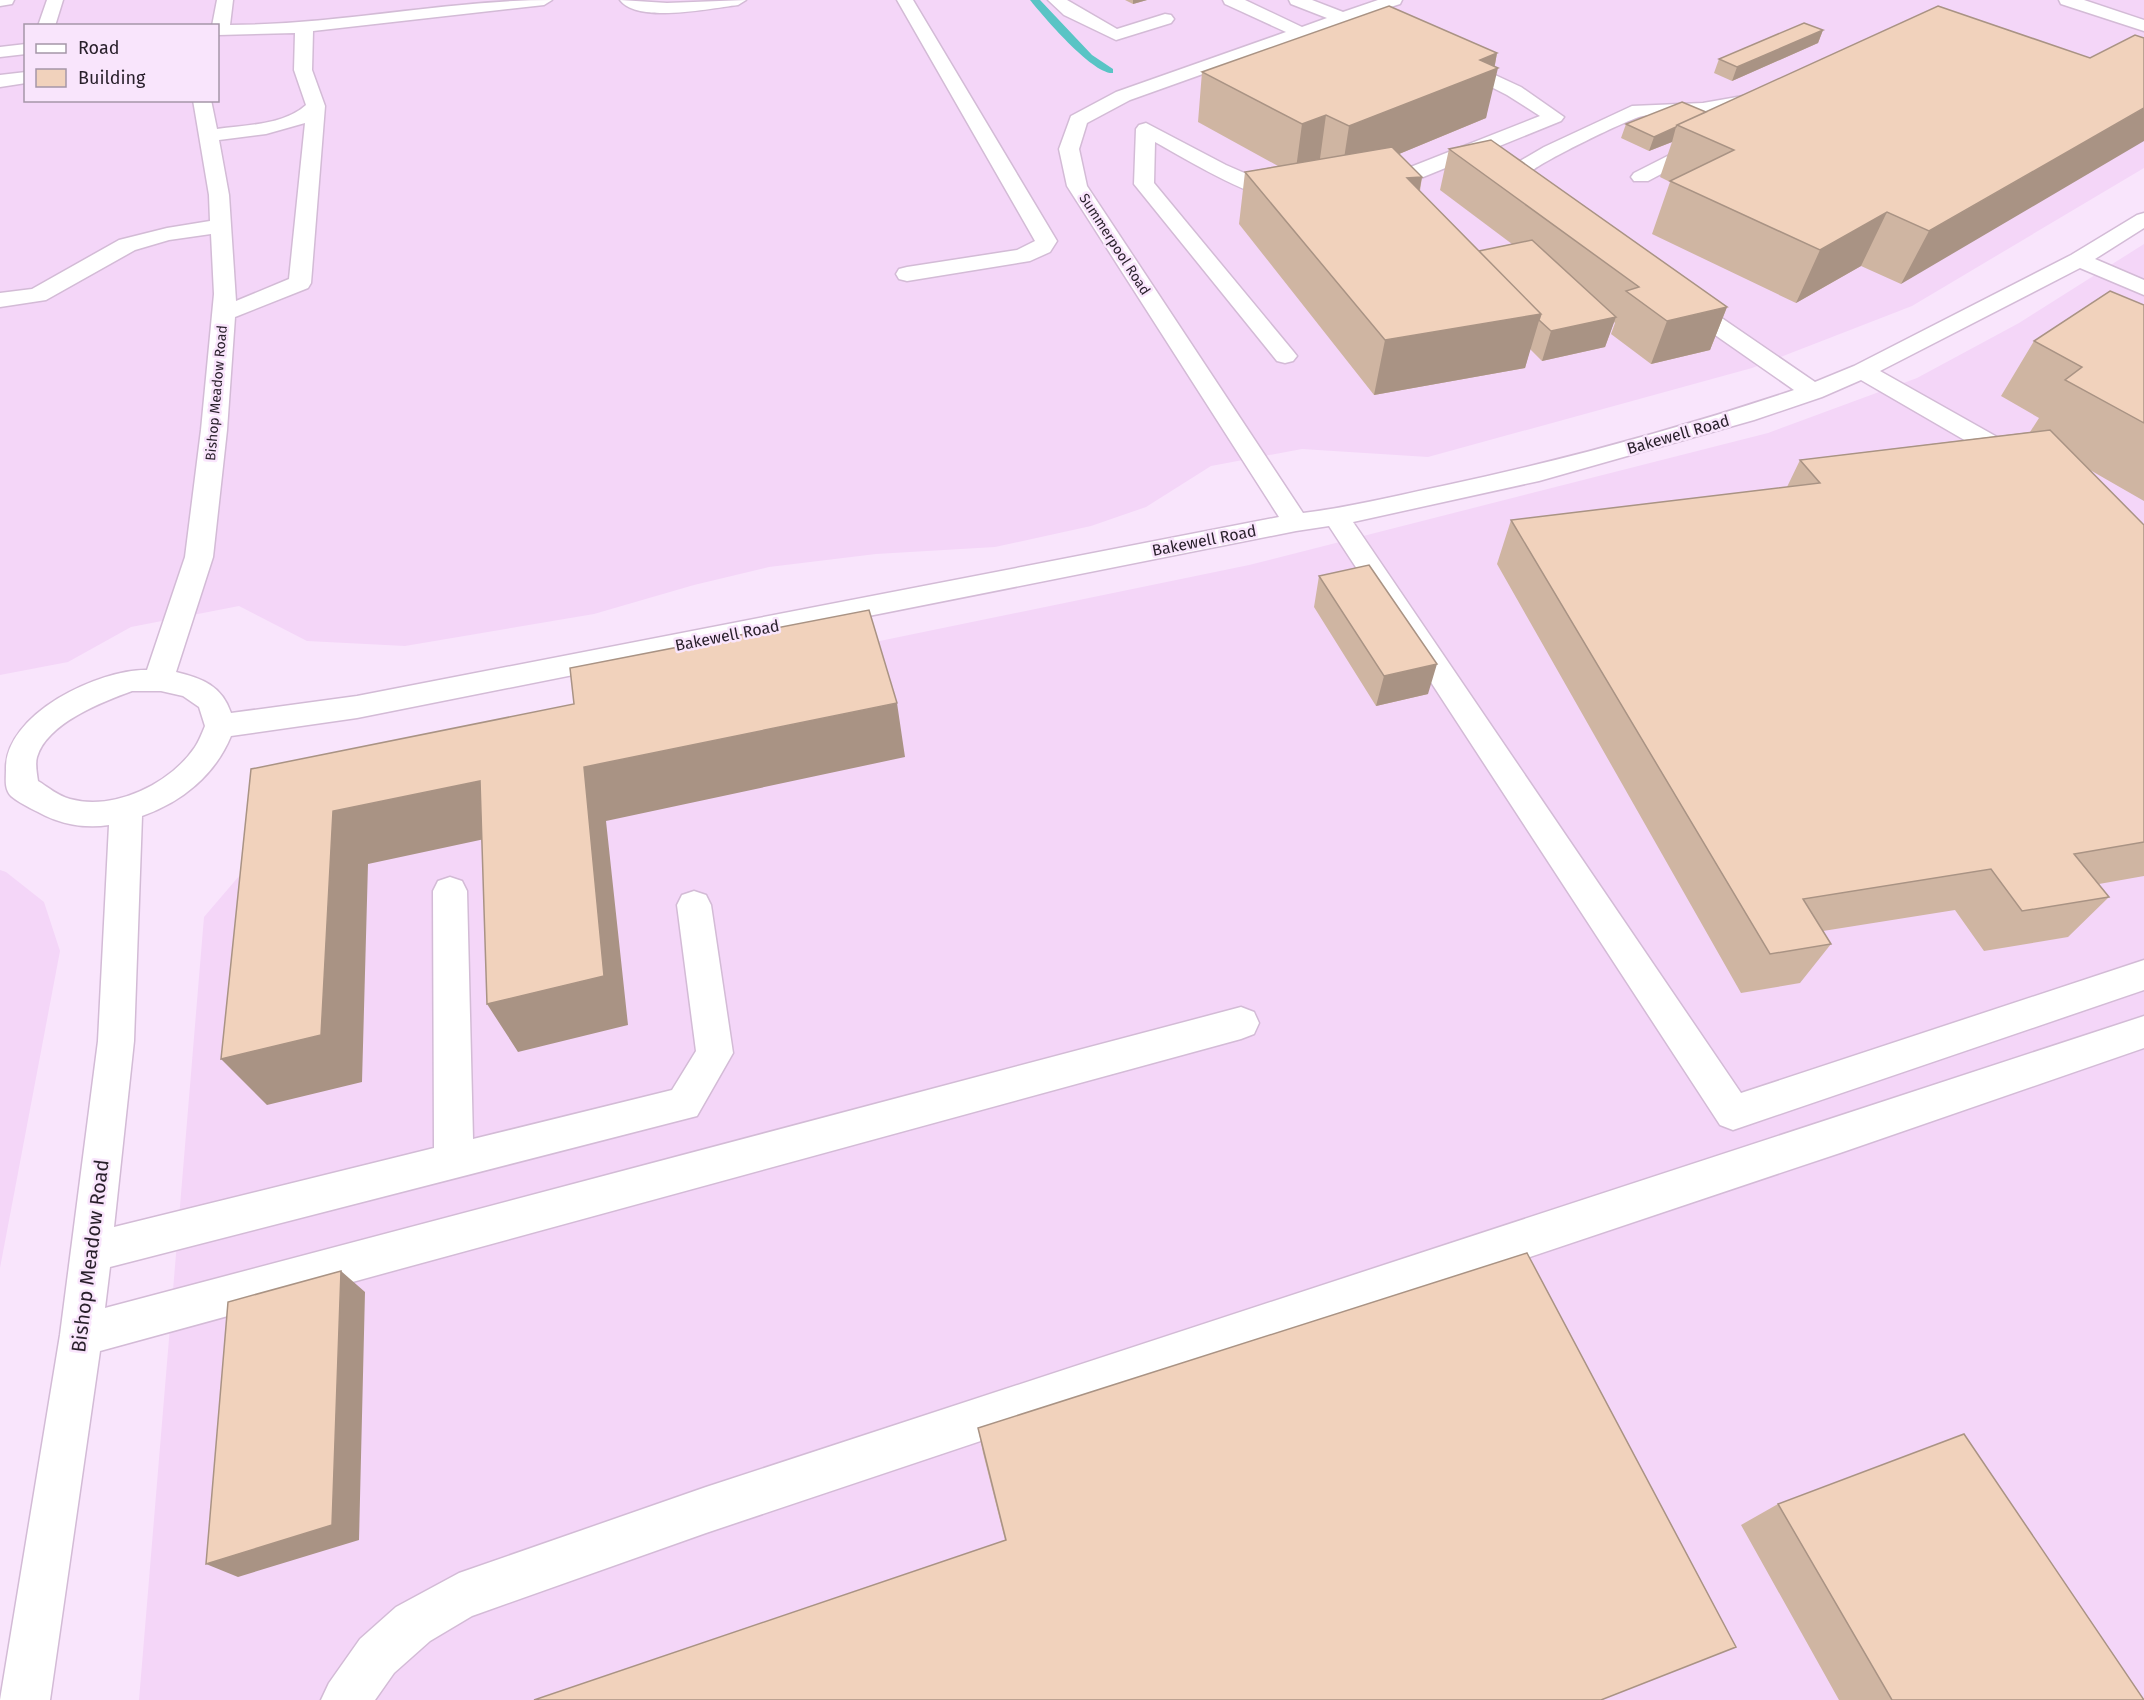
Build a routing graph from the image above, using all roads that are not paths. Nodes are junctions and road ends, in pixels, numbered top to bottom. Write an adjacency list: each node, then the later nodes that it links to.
1 (6, 0): 13 (street)
2 (55, 0): 16 (street)
3 (225, 0): 19 (street)
4 (544, 0): 18 (street)
5 (628, 0): 6 (street)
6 (738, 0)
7 (905, 0): 41 (street)
8 (1056, 0): 15 (street)
9 (1231, 0): 20 (street)
10 (1297, 0): 14 (street)
11 (1394, 0): 14 (street, Summerpool Road)
12 (2067, 0): 17 (street)
13 (0, 1)
14 (1350, 16): 20 (street, Summerpool Road); 21 (street)
15 (1165, 19)
16 (47, 24)
17 (2144, 26)
18 (304, 27): 19 (street); 29 (street)
19 (219, 30)
20 (1301, 33): 51 (street, Summerpool Road)
21 (1420, 44)
22 (24, 49): 23 (street)
23 (0, 52)
24 (1441, 55): 33 (street)
25 (24, 77): 26 (street)
26 (0, 81)
27 (1775, 92): 30 (street)
28 (202, 102): 31 (street, Bishop Meadow Road)
29 (316, 105): 31 (street); 45 (street)
30 (1730, 121): 32 (street); 37 (street)
31 (209, 136): 39 (street, Bishop Meadow Road)
32 (1641, 177)
33 (1394, 182): 34 (street); 36 (street)
34 (1362, 191)
35 (1308, 198): 46 (street)
36 (1411, 199)
37 (1554, 213)
38 (2144, 219): 40 (street, Bakewell Road)
39 (221, 226): 44 (street); 45 (street, Bishop Meadow Road)
40 (2079, 260): 42 (street); 47 (street, Bakewell Road)
41 (907, 274)
42 (2144, 288)
43 (1669, 292): 48 (street)
44 (0, 300)
45 (223, 314): 52 (street, Bishop Meadow Road)
46 (1285, 356)
47 (1862, 371): 48 (street, Bakewell Road); 49 (street)
48 (1813, 392): 50 (street, Bakewell Road)
49 (2043, 474)
50 (1336, 517): 51 (street, Bakewell Road); 58 (street)
51 (1296, 522): 53 (street, Bakewell Road)
52 (158, 680): 53 (street); 54 (street)
53 (220, 726): 55 (street)
54 (10, 759): 55 (street)
55 (126, 809): 62 (street, Bishop Meadow Road)
56 (450, 891): 61 (street)
57 (694, 905): 61 (street)
58 (2144, 975)
59 (1241, 1023): 63 (street)
60 (2144, 1032): 65 (street)
61 (454, 1161): 62 (street)
62 (91, 1252): 63 (street, Bishop Meadow Road)
63 (81, 1335): 64 (street, Bishop Meadow Road)
64 (25, 1700)
65 (346, 1700)

